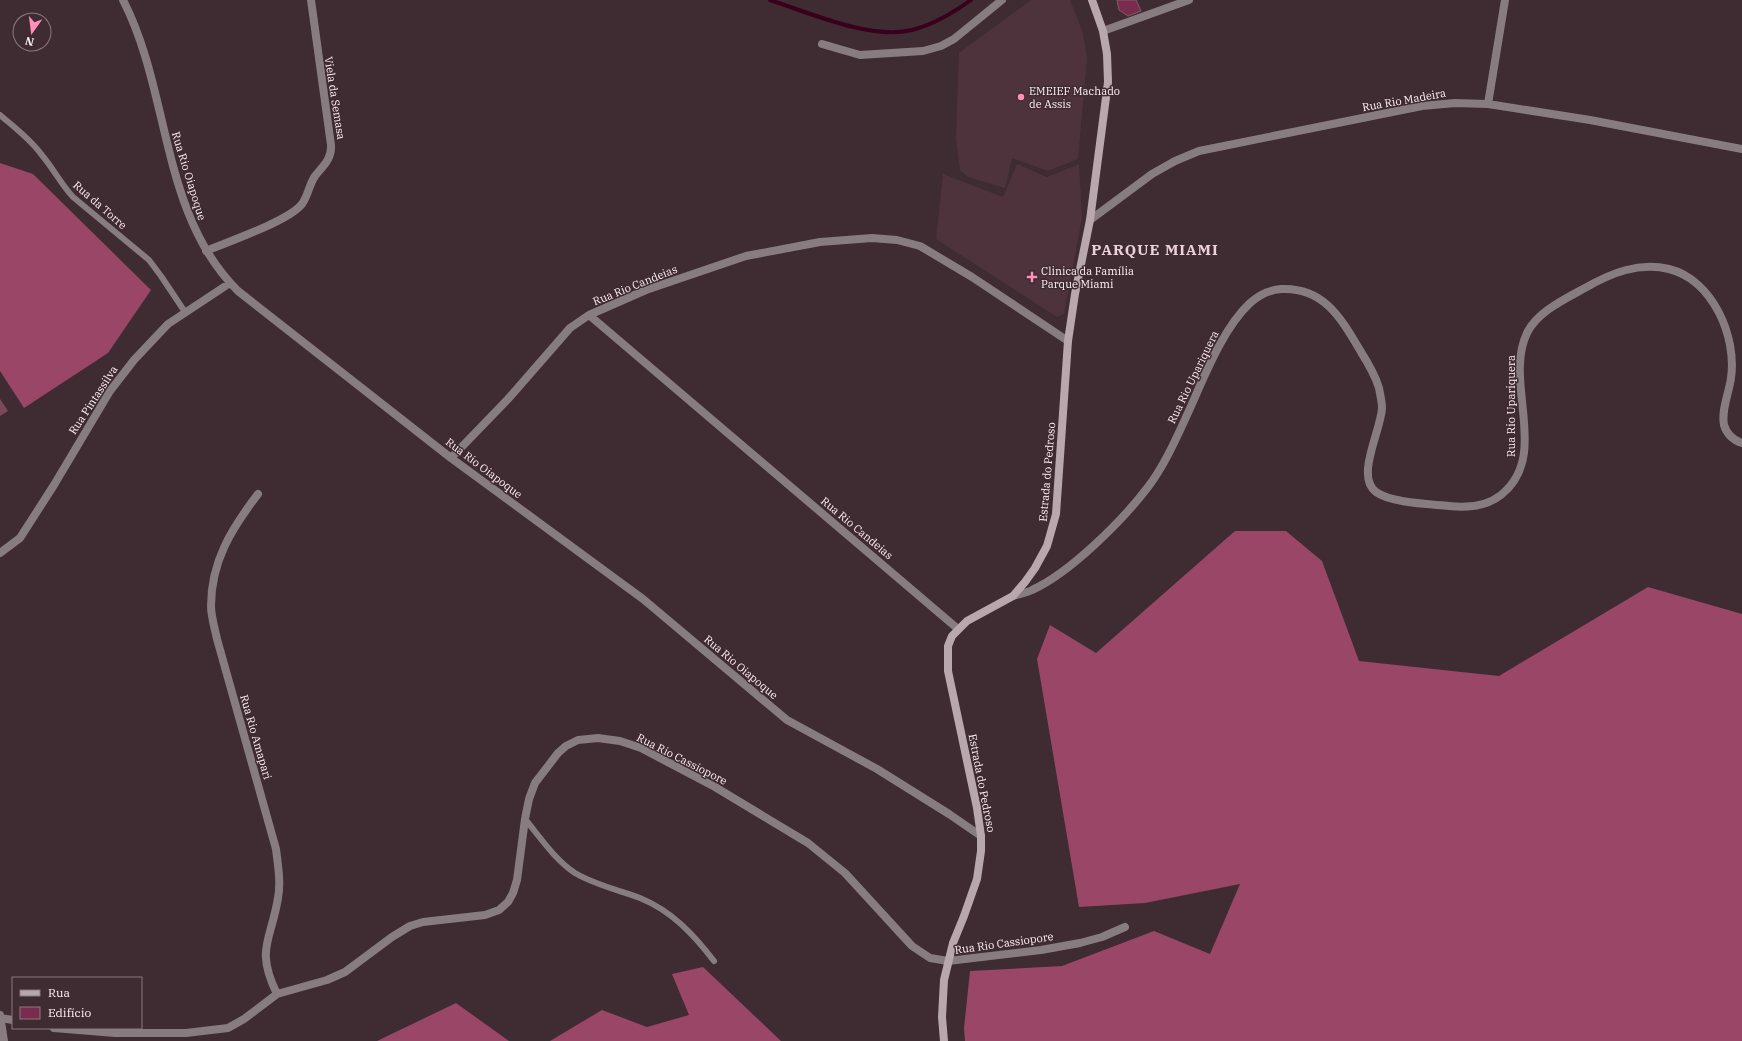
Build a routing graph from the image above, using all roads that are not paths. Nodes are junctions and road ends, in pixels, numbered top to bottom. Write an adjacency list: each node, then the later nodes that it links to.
1 (123, 0): 13 (street, Rua Rio Oiapoque)
2 (310, 0): 13 (street, Viela da Semasa)
3 (1002, 0): 8 (street)
4 (1092, 0): 7 (main road, Estrada do Pedroso)
5 (1189, 0): 7 (street)
6 (1505, 0): 9 (street)
7 (1103, 31): 12 (main road, Estrada do Pedroso)
8 (822, 44)
9 (1488, 104): 11 (street, Rua Rio Madeira); 12 (street, Rua Rio Madeira)
10 (0, 115): 15 (lane, Rua da Torre)
11 (1742, 149)
12 (1090, 220): 17 (main road, Estrada do Pedroso)
13 (206, 251): 14 (street, Rua Rio Oiapoque)
14 (230, 283): 15 (street, Rua Pintassilva); 19 (street, Rua Rio Oiapoque)
15 (185, 312): 21 (street, Rua Pintassilva)
16 (589, 315): 17 (street, Rua Rio Candeias); 19 (street); 23 (street, Rua Rio Candeias)
17 (1068, 341): 22 (main road, Estrada do Pedroso)
18 (1742, 443): 22 (street, Rua Rio Upariquera)
19 (451, 458): 25 (street, Rua Rio Oiapoque)
20 (258, 494): 29 (street, Rua Rio Amapari)
21 (0, 553)
22 (1013, 596): 23 (main road, Estrada do Pedroso)
23 (958, 629): 25 (main road, Estrada do Pedroso)
24 (525, 819): 27 (lane); 28 (street, Rua Rio Cassiopore); 29 (street, Rua Rio Cassiopore)
25 (981, 836): 28 (main road, Estrada do Pedroso)
26 (1125, 927): 28 (street, Rua Rio Cassiopore)
27 (714, 961)
28 (948, 962): 34 (main road, Estrada do Pedroso)
29 (277, 994): 32 (street)
30 (0, 1016): 31 (street); 33 (street)
31 (12, 1020)
32 (66, 1029)
33 (4, 1041)
34 (944, 1041)

